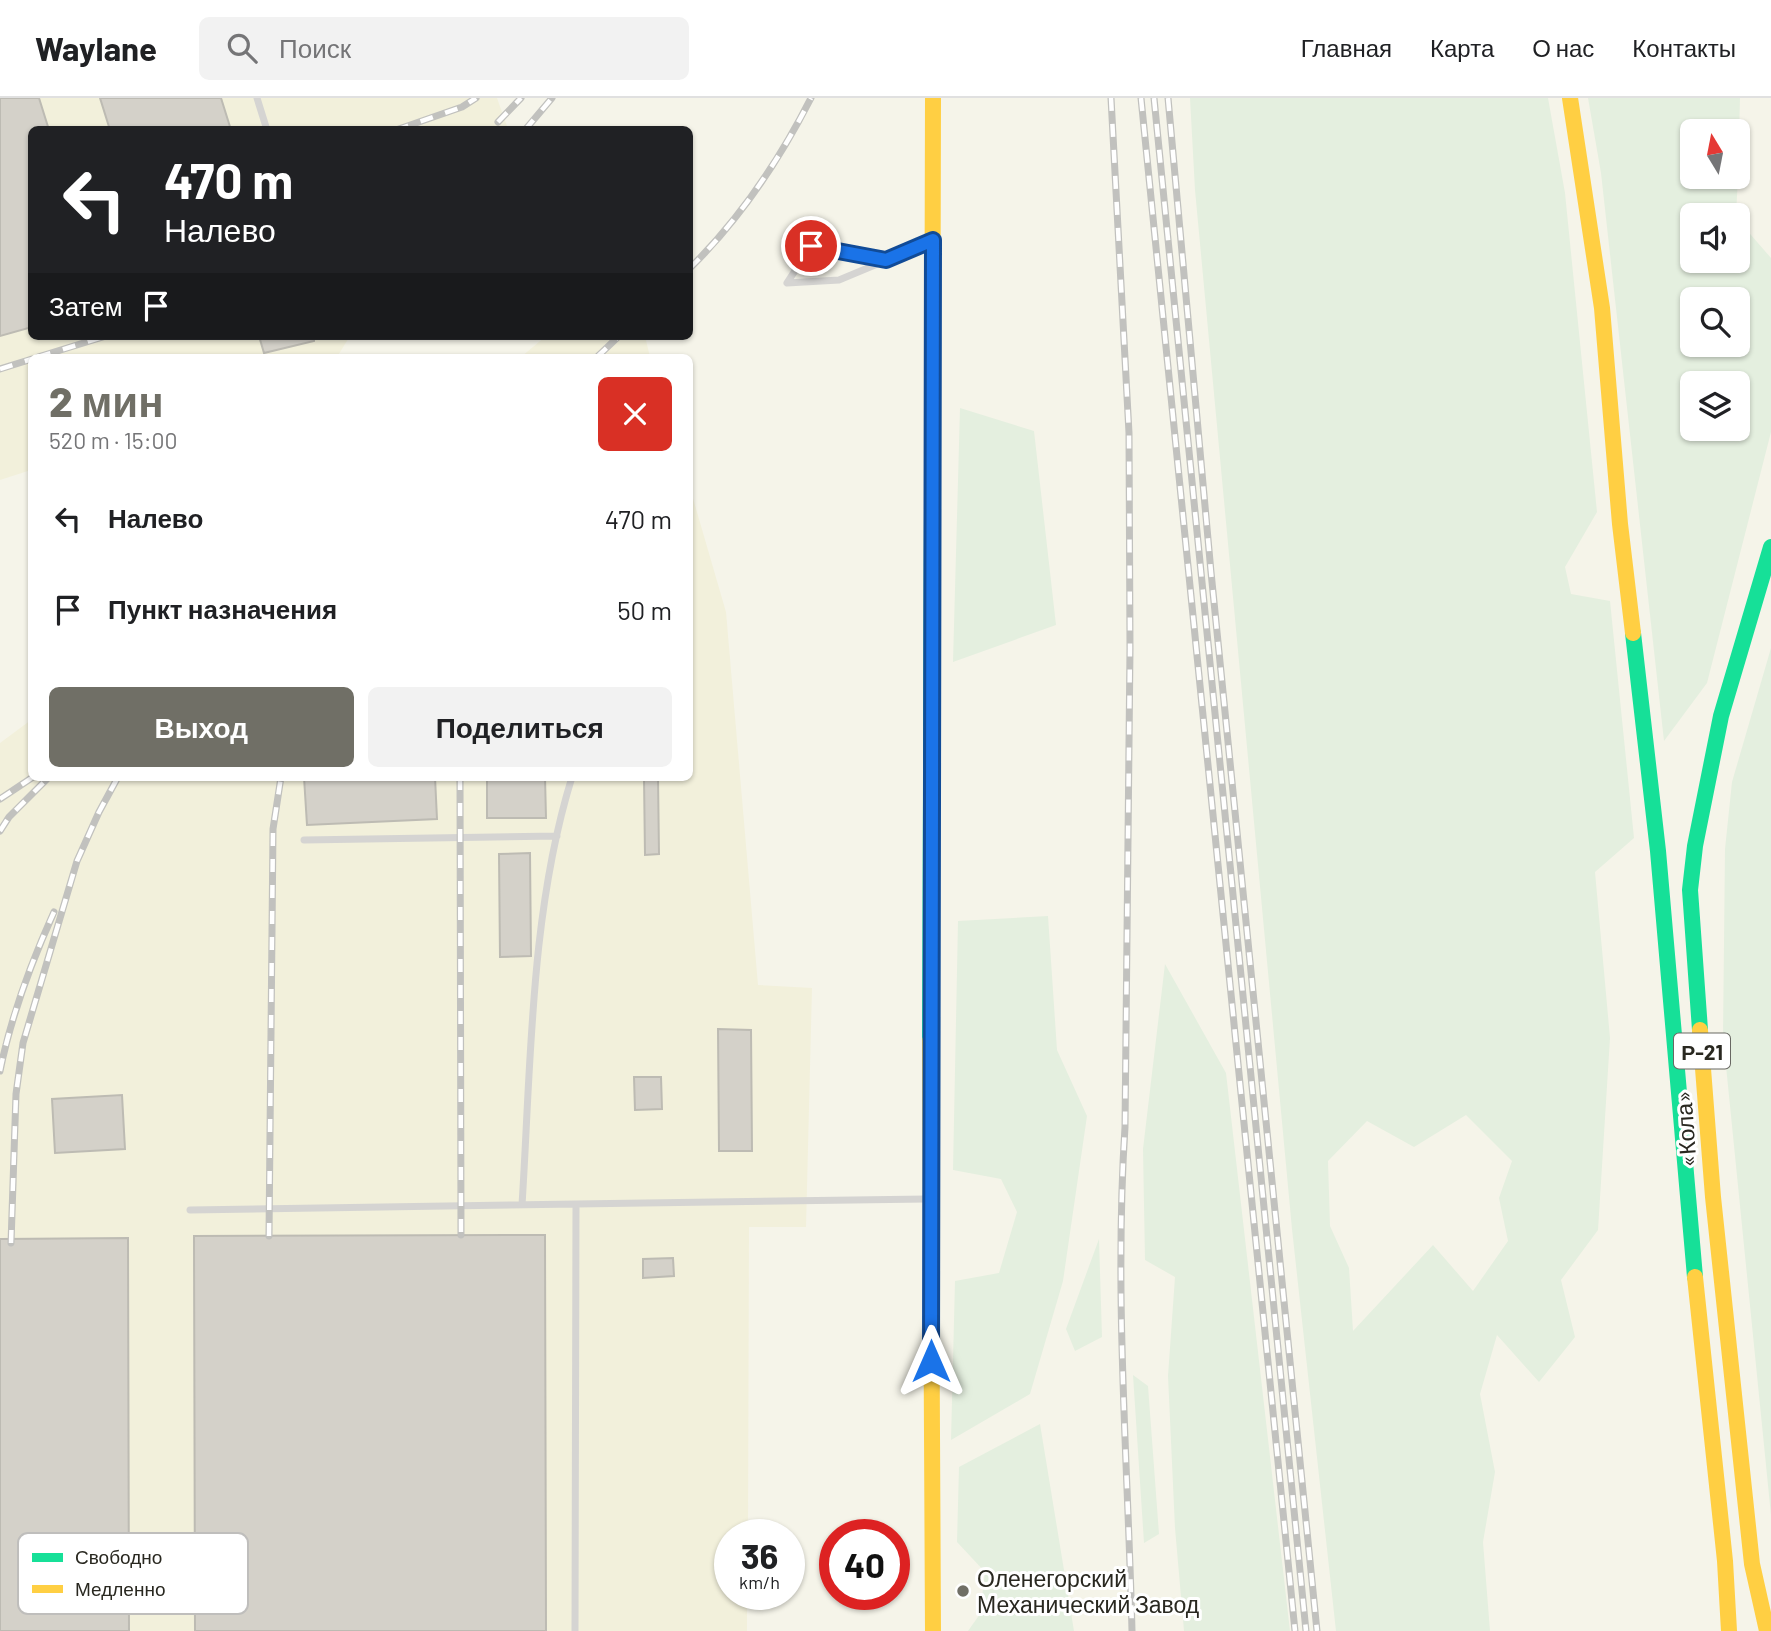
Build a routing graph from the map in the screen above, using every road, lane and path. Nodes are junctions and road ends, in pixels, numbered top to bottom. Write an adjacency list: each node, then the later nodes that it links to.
1 (257, 98): 4 (lane)
2 (933, 98): 5 (main road)
3 (1570, 98): 17 (main road)
4 (266, 126)
5 (933, 240): 6 (lane); 11 (main road)
6 (886, 260): 6 (lane)
7 (1771, 547): 18 (main road, «Кола» / Р-21)
8 (571, 781): 9 (lane)
9 (557, 836): 10 (lane); 13 (lane)
10 (304, 840)
11 (930, 1199): 12 (lane); 16 (main road)
12 (576, 1204): 13 (lane); 15 (lane)
13 (522, 1205): 14 (lane)
14 (190, 1210)
15 (576, 1631)
16 (933, 1631)
17 (1729, 1631)
18 (1767, 1631)

